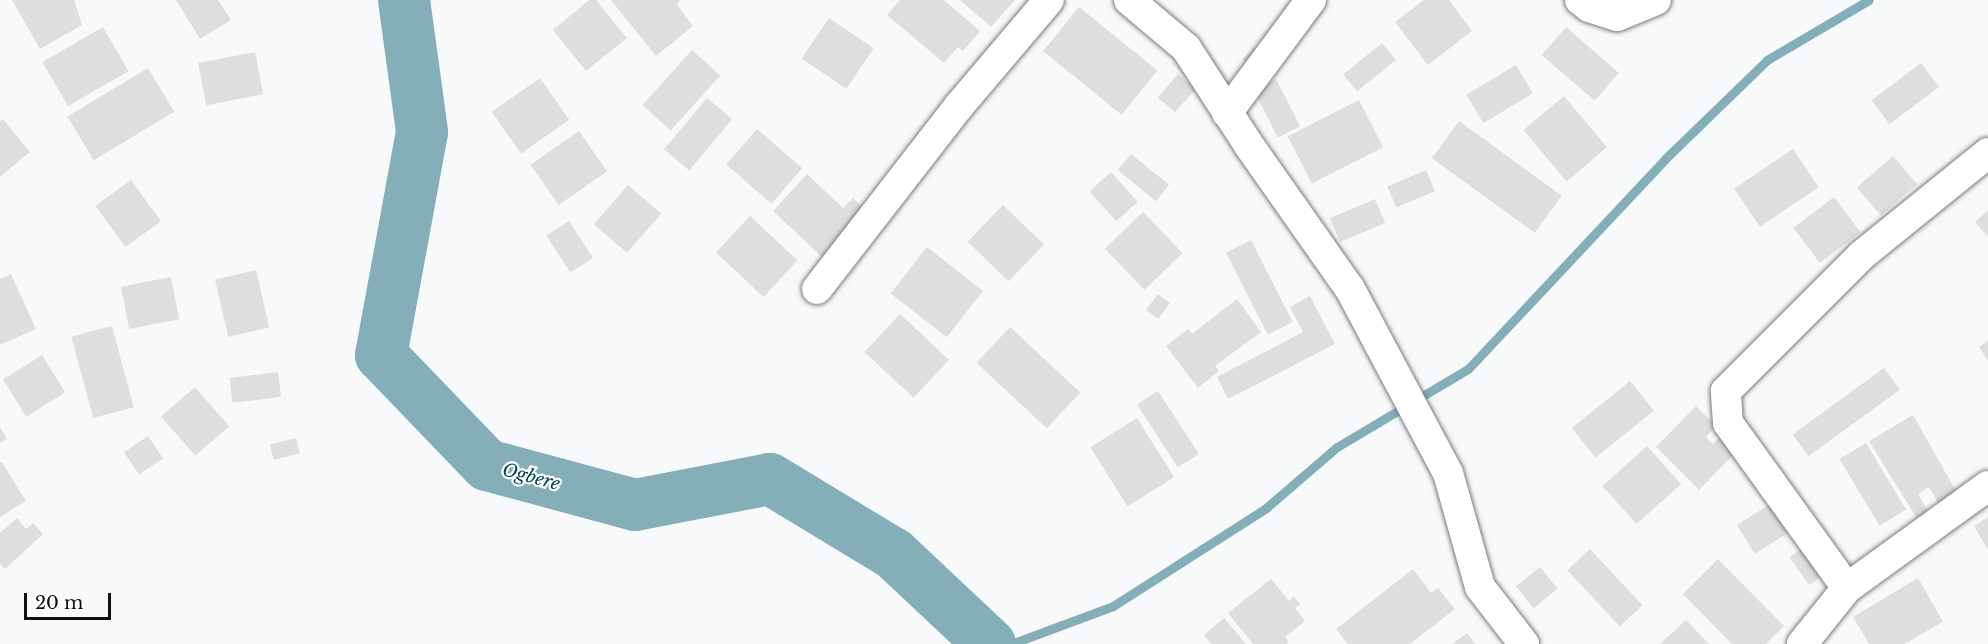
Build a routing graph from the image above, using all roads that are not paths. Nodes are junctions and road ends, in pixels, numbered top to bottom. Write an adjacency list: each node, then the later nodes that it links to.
1 (1049, 0): 8 (street)
2 (1129, 0): 6 (street)
3 (1311, 0): 6 (street)
4 (1580, 0): 5 (street)
5 (1656, 0)
6 (1227, 113): 11 (street)
7 (1988, 153): 10 (street)
8 (817, 289)
9 (1988, 486): 10 (street)
10 (1847, 588): 12 (street)
11 (1524, 644)
12 (1802, 644)

